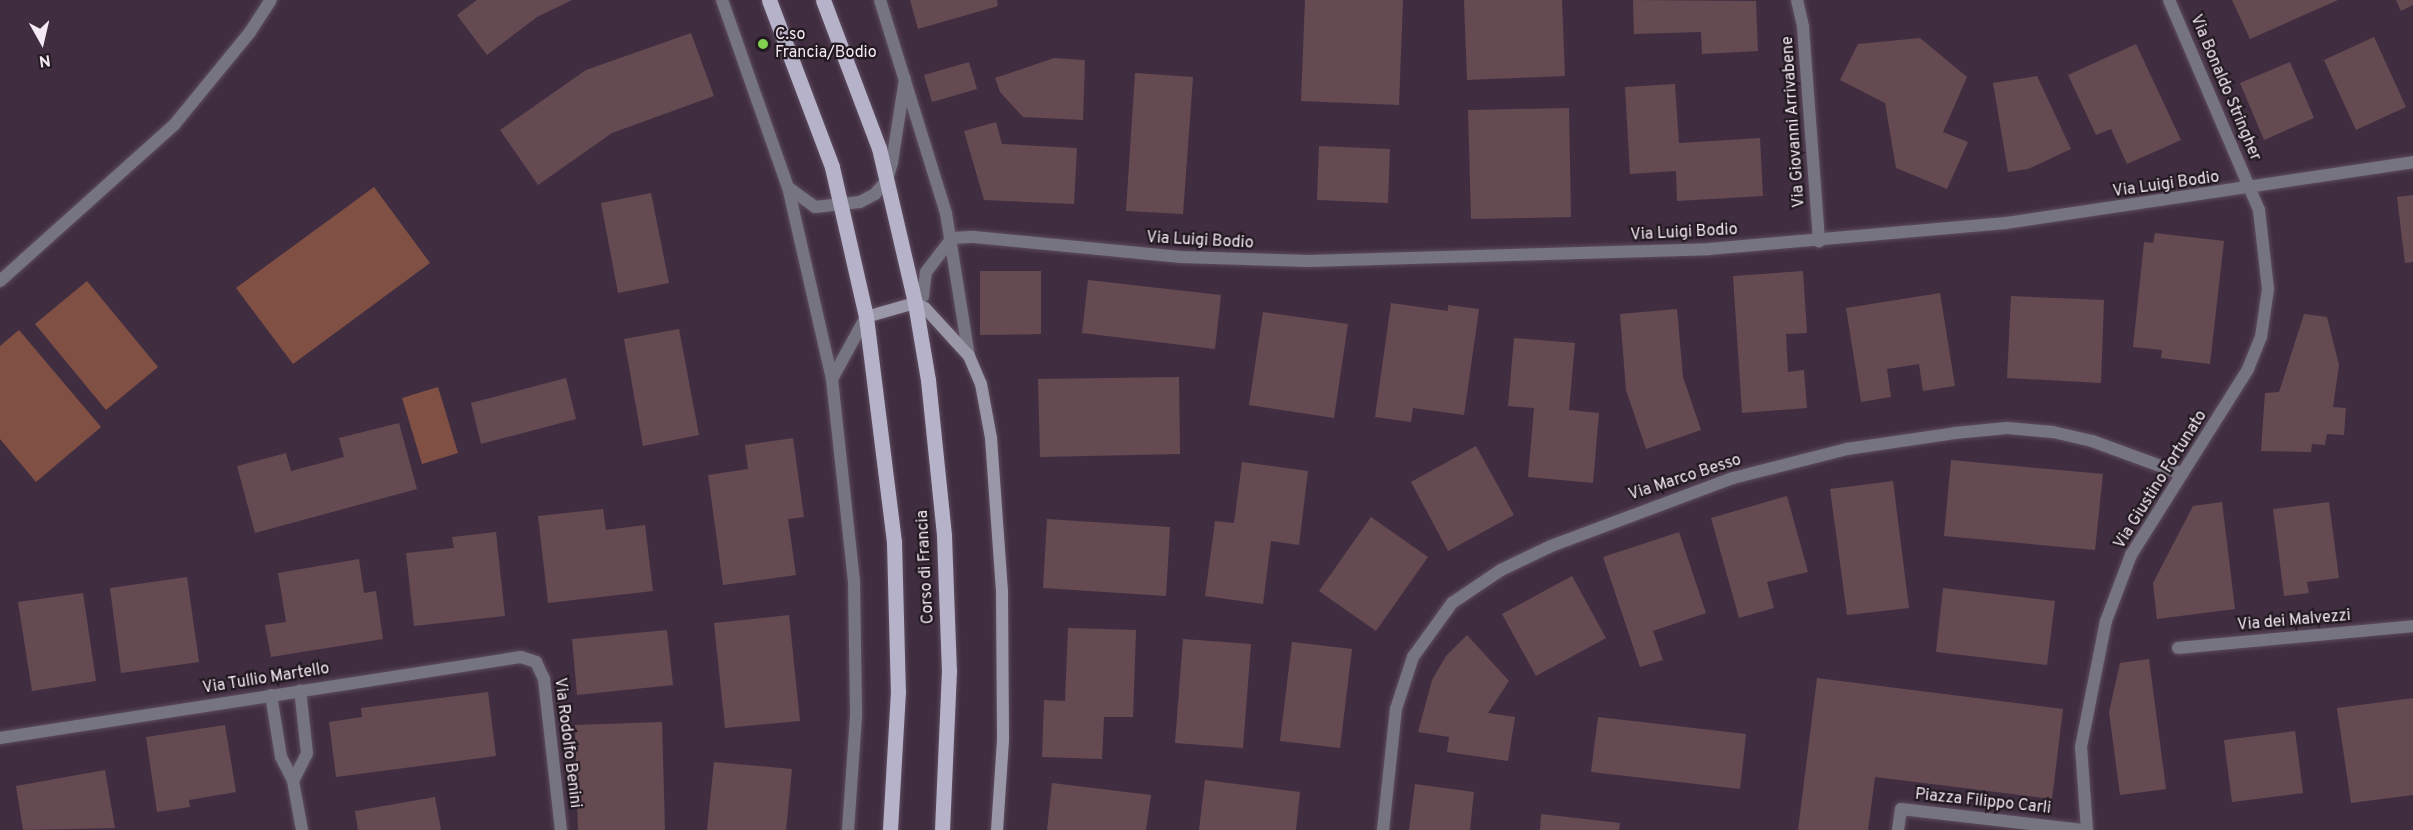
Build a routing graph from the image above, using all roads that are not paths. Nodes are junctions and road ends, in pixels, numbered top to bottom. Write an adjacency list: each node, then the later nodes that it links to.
1 (271, 0): 16 (street)
2 (722, 0): 11 (street)
3 (769, 0): 13 (main road, Corso di Francia)
4 (824, 0): 10 (main road, Corso di Francia)
5 (880, 0): 8 (street, Corso di Francia)
6 (1797, 0): 15 (street, Via Giovanni Arrivabene)
7 (2169, 0): 12 (street, Via Bonaldo Stringher)
8 (905, 72): 10 (street, Corso di Francia); 14 (street, Corso di Francia)
9 (2413, 162): 12 (street, Via Luigi Bodio)
10 (887, 180): 13 (street); 17 (main road, Corso di Francia)
11 (788, 187): 13 (street); 20 (street)
12 (2251, 189): 15 (street, Via Luigi Bodio); 21 (street, Via Giustino Fortunato)
13 (842, 205): 18 (main road, Corso di Francia)
14 (952, 238): 15 (street, Via Luigi Bodio); 17 (street, Corso di Francia); 19 (street, Corso di Francia)
15 (1819, 241)
16 (0, 281)
17 (915, 303): 18 (main road); 19 (main road, Corso di Francia); 33 (main road, Corso di Francia)
18 (866, 317): 20 (street); 32 (main road, Corso di Francia)
19 (969, 356): 34 (main road, Corso di Francia)
20 (832, 379): 31 (street)
21 (2182, 474): 35 (street, Via Marco Besso); 37 (street, Via Giustino Fortunato)
22 (2413, 627): 23 (street, Via dei Malvezzi)
23 (2178, 648)
24 (536, 662): 25 (street, Via Tullio Martello); 30 (street, Via Rodolfo Benini)
25 (300, 690): 26 (street, Via Tullio Martello); 28 (street)
26 (271, 695): 27 (street, Via Tullio Martello); 28 (street)
27 (0, 738)
28 (293, 781): 29 (street)
29 (302, 830)
30 (561, 830)
31 (848, 830)
32 (890, 830)
33 (942, 830)
34 (998, 830)
35 (1383, 830)
36 (1898, 830): 37 (street, Piazza Filippo Carli)
37 (2085, 830)

